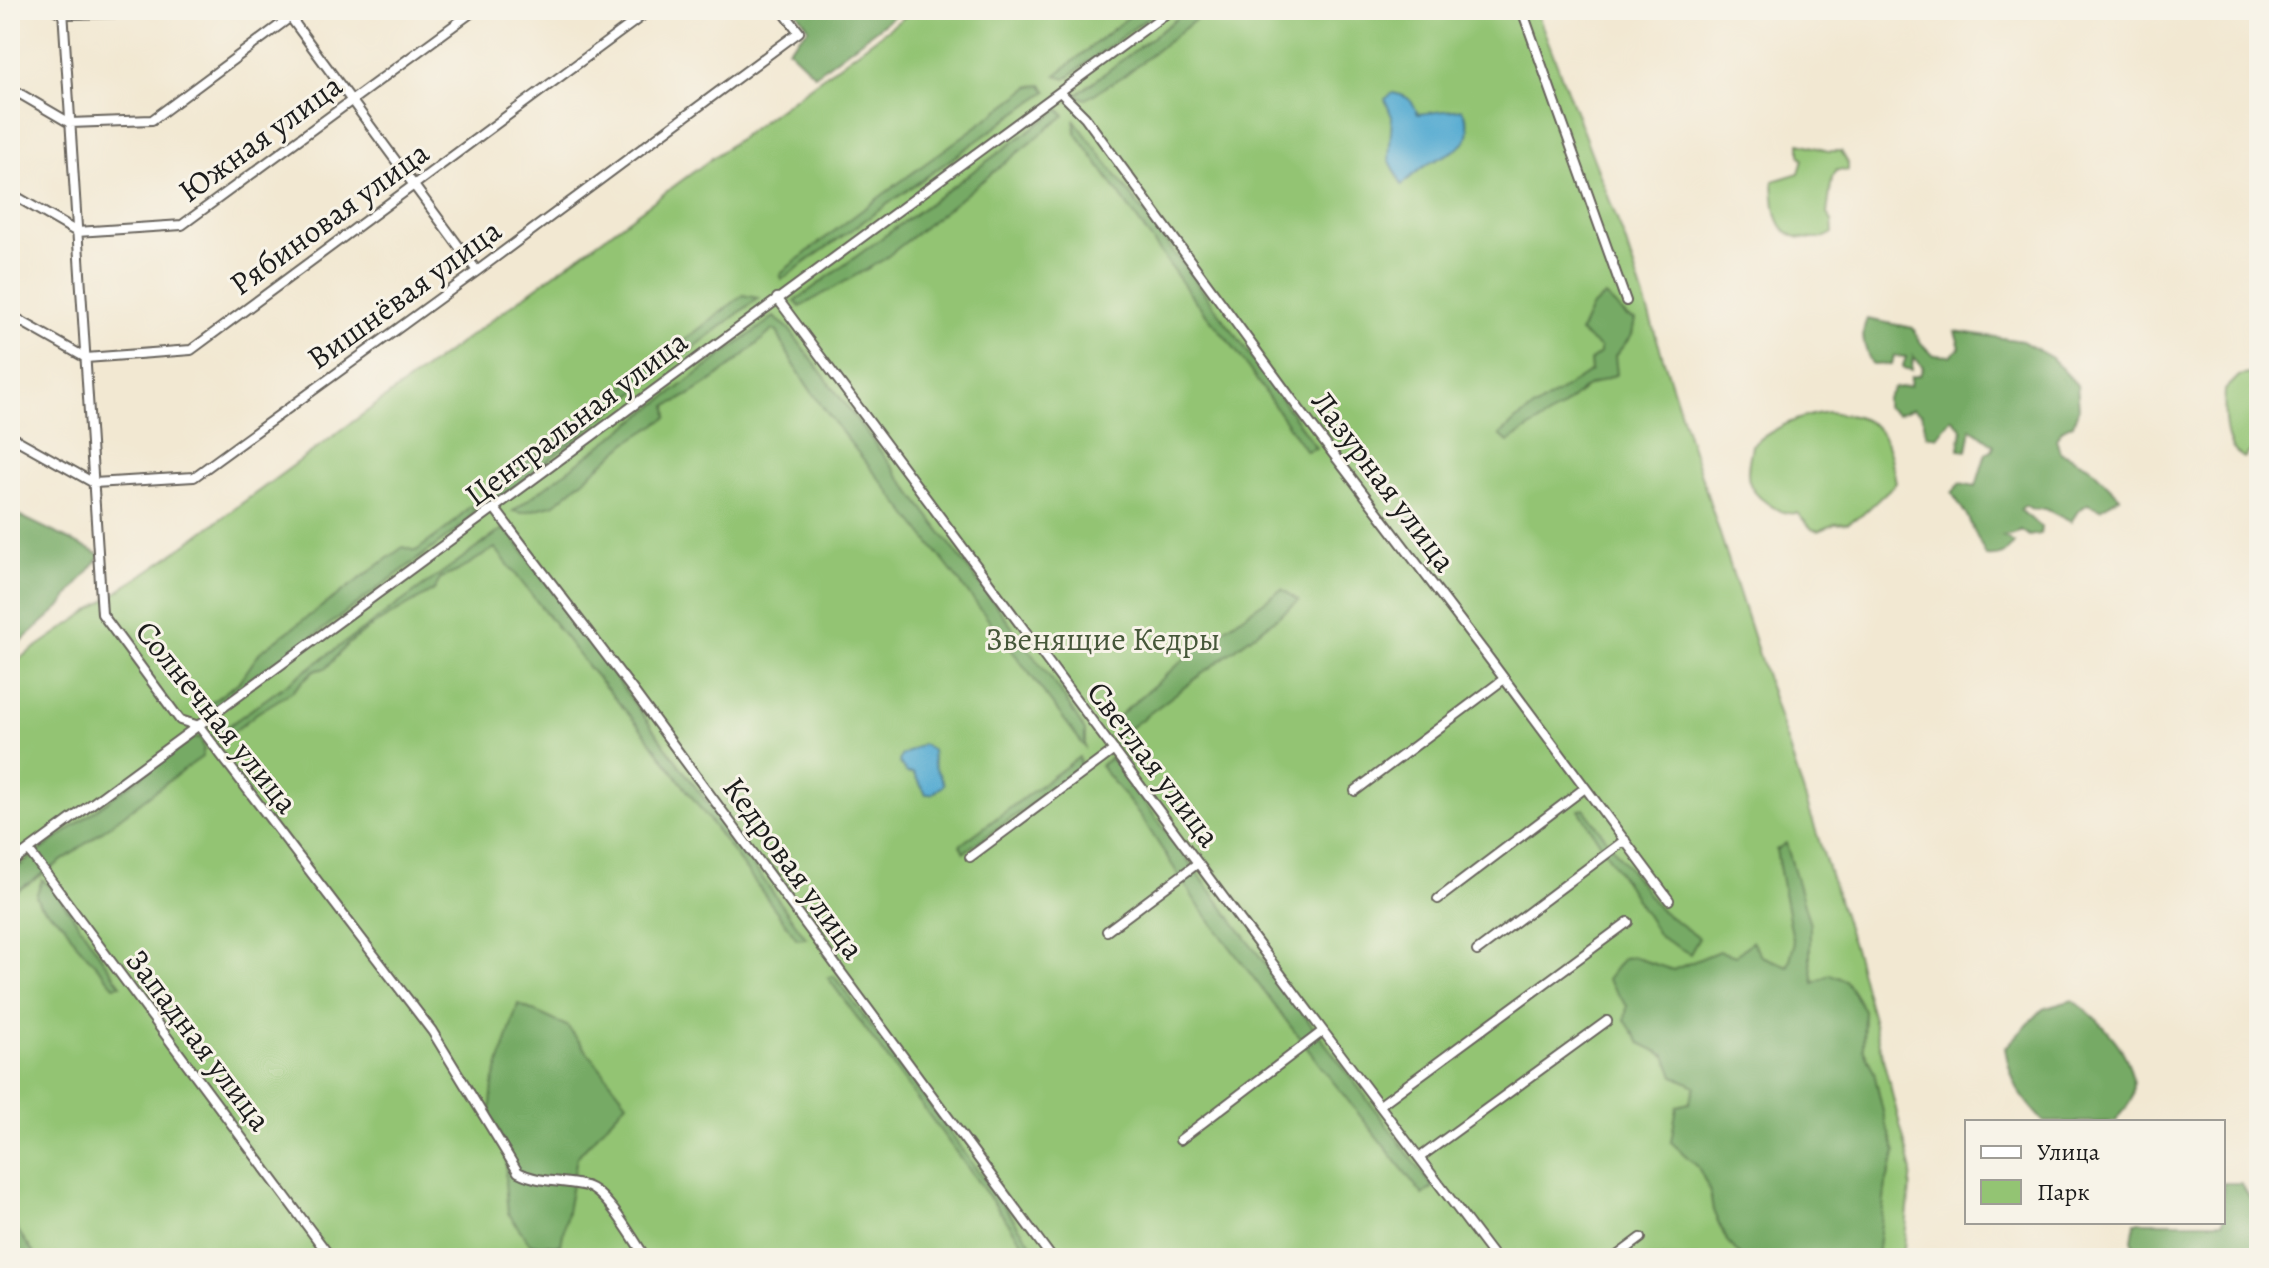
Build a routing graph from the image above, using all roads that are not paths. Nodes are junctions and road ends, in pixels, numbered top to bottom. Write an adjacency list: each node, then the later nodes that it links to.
1 (125, 10): 8 (street)
2 (300, 10): 9 (street)
3 (475, 10): 12 (street, Южная улица)
4 (650, 10): 14 (street, Рябиновая улица)
5 (782, 10): 17 (street, Вишнёвая улица)
6 (1171, 10): 11 (street, Центральная улица)
7 (1522, 10): 19 (street)
8 (60, 11): 13 (street, Солнечная улица)
9 (287, 14): 12 (street); 13 (street)
10 (10, 88): 13 (street)
11 (1060, 92): 18 (street, Центральная улица); 25 (street, Лазурная улица)
12 (352, 101): 14 (street); 16 (street, Южная улица)
13 (70, 123): 16 (street, Солнечная улица)
14 (414, 185): 17 (street); 21 (street, Рябиновая улица)
15 (10, 193): 16 (street)
16 (77, 232): 21 (street, Солнечная улица)
17 (477, 271): 23 (street, Вишнёвая улица)
18 (777, 298): 24 (street, Центральная улица); 27 (street, Светлая улица)
19 (1626, 301)
20 (10, 315): 21 (street)
21 (86, 358): 23 (street, Солнечная улица)
22 (10, 436): 23 (street)
23 (94, 483): 26 (street, Солнечная улица)
24 (495, 509): 26 (street, Центральная улица); 48 (street, Кедровая улица)
25 (1504, 679): 28 (street, Лазурная улица); 29 (street)
26 (199, 726): 31 (street, Центральная улица); 47 (street, Солнечная улица)
27 (1114, 750): 32 (street); 33 (street, Светлая улица)
28 (1585, 788): 30 (street, Лазурная улица); 35 (street)
29 (1355, 791)
30 (1625, 840): 36 (street, Лазурная улица); 39 (street)
31 (29, 851): 34 (street, Центральная улица); 46 (street, Западная улица)
32 (970, 857)
33 (1198, 863): 38 (street); 41 (street, Светлая улица)
34 (10, 864)
35 (1438, 899)
36 (1669, 900)
37 (1628, 922): 42 (street)
38 (1107, 931)
39 (1477, 951)
40 (1607, 1021): 44 (street)
41 (1323, 1031): 42 (street, Светлая улица); 43 (street)
42 (1380, 1105): 44 (street, Светлая улица)
43 (1180, 1140)
44 (1419, 1158): 49 (street, Светлая улица)
45 (1641, 1238): 50 (street)
46 (331, 1258)
47 (646, 1258)
48 (1052, 1258)
49 (1495, 1258)
50 (1614, 1258)

